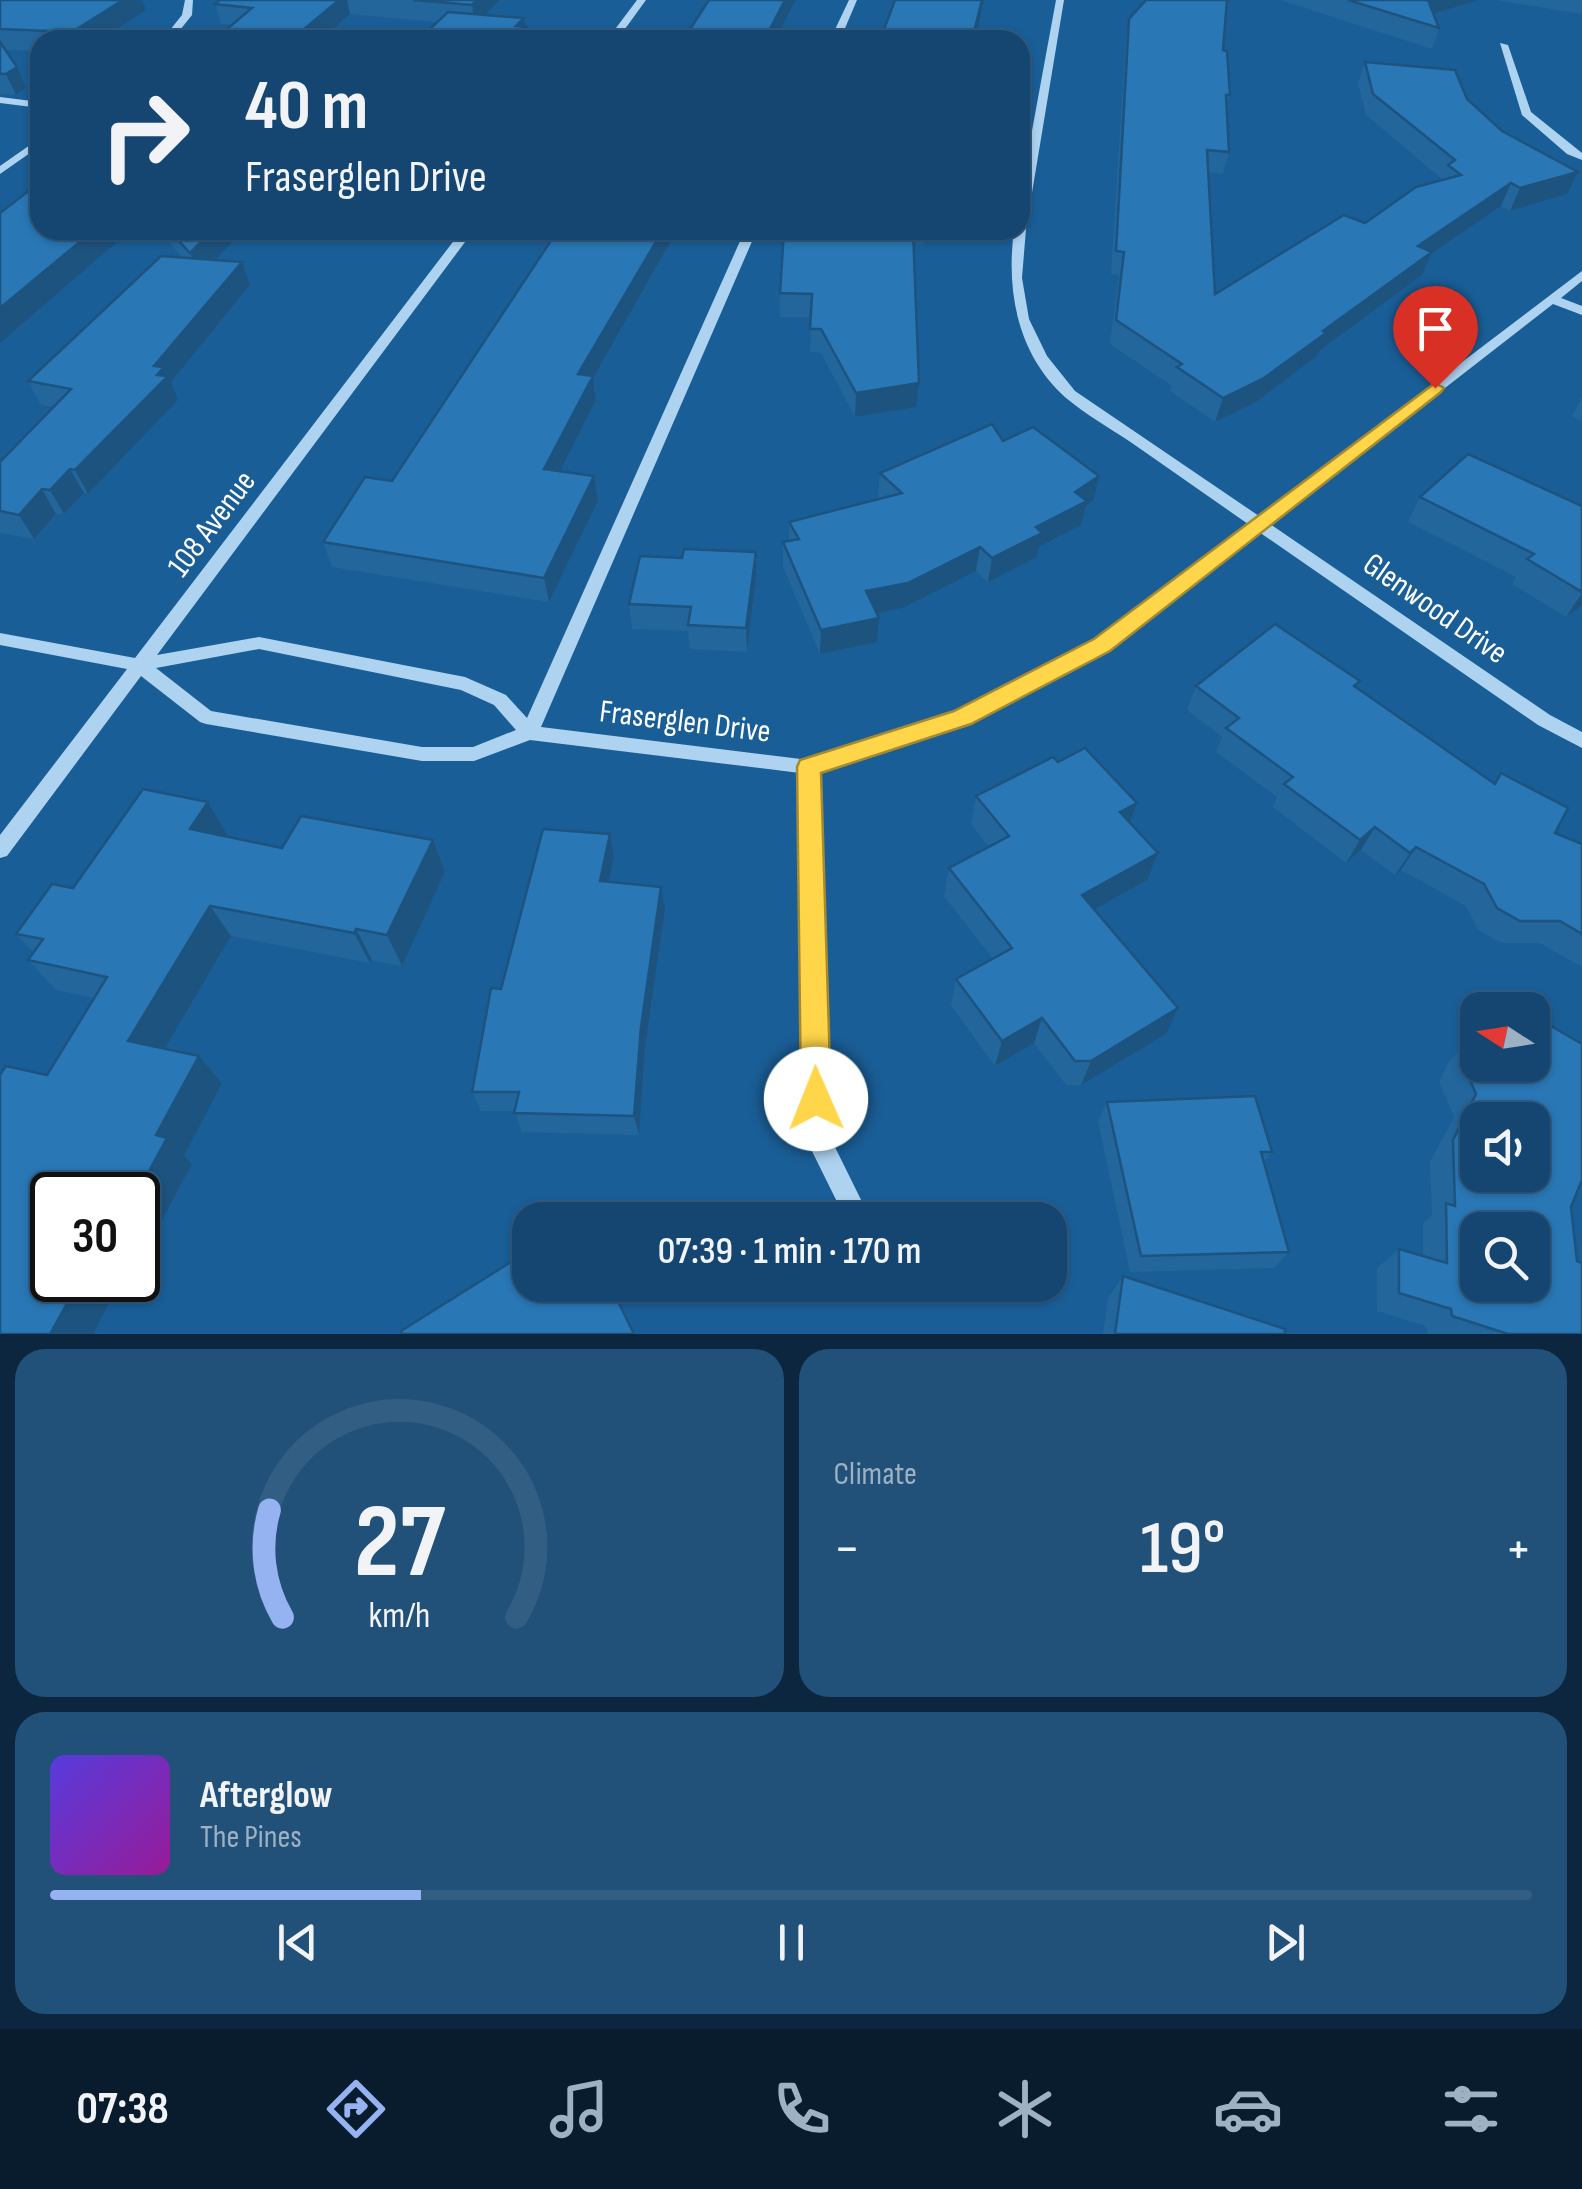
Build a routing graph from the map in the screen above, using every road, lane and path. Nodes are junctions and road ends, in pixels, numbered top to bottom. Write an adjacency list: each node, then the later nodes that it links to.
1 (189, 0): 5 (street)
2 (642, 0): 6 (street)
3 (852, 0): 7 (street)
4 (1060, 0): 14 (street, Glenwood Drive)
5 (175, 30)
6 (620, 30)
7 (839, 30)
8 (1503, 45): 12 (street)
9 (0, 100): 10 (street)
10 (30, 104)
11 (30, 148): 13 (street)
12 (1582, 157)
13 (0, 171)
14 (1030, 172)
15 (460, 240): 23 (street, 108 Avenue)
16 (747, 240): 24 (street)
17 (1020, 240): 21 (street, Glenwood Drive)
18 (1582, 275): 19 (street, Fraserglen Drive)
19 (1554, 299): 20 (street); 21 (street, Fraserglen Drive)
20 (1582, 310)
21 (1256, 522): 25 (street, Glenwood Drive); 26 (street, Fraserglen Drive)
22 (0, 640): 23 (street)
23 (140, 665): 24 (street); 24 (street, Fraserglen Drive); 27 (street, 108 Avenue)
24 (529, 732): 26 (street, Fraserglen Drive)
25 (1582, 742)
26 (809, 767): 28 (street)
27 (0, 850)
28 (850, 1202)

